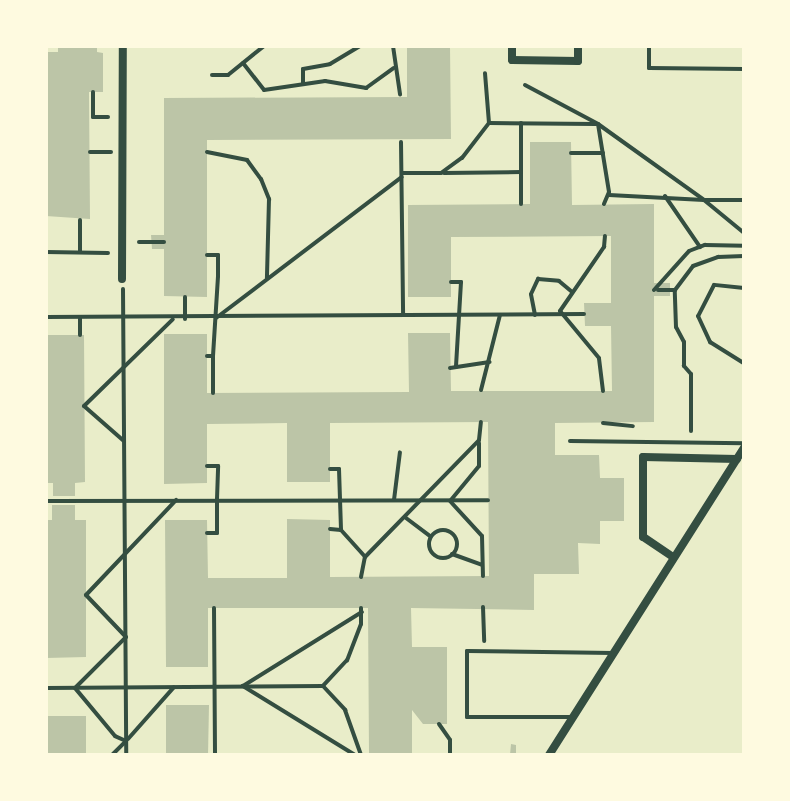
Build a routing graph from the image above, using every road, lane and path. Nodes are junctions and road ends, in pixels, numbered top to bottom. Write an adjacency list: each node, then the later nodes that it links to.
1 (123, 46): 45 (street)
2 (264, 46): 8 (path)
3 (360, 46): 13 (path)
4 (393, 46): 9 (path)
5 (512, 46): 6 (street)
6 (578, 46)
7 (649, 46): 10 (lane)
8 (243, 63): 12 (path); 15 (path)
9 (394, 68): 13 (path); 17 (path)
10 (744, 69)
11 (485, 73): 20 (path)
12 (212, 75)
13 (303, 84): 15 (path)
14 (525, 85): 22 (path)
15 (264, 90): 18 (path)
16 (93, 92): 19 (path)
17 (400, 94)
18 (261, 98)
19 (108, 117)
20 (489, 123): 21 (path); 28 (path)
21 (521, 123): 22 (path); 27 (path)
22 (598, 124): 26 (path); 32 (path)
23 (401, 142): 29 (path)
24 (207, 152): 48 (path)
25 (571, 153): 26 (path)
26 (603, 153): 30 (path)
27 (521, 172): 28 (path); 34 (path)
28 (441, 173): 29 (path)
29 (402, 175): 48 (path); 56 (path)
30 (609, 195): 31 (path); 35 (path)
31 (665, 196): 32 (path); 42 (path)
32 (704, 200): 33 (path); 37 (path)
33 (744, 200)
34 (521, 204)
35 (604, 204)
36 (80, 220): 44 (path)
37 (744, 233)
38 (605, 236): 52 (path)
39 (139, 242): 40 (path)
40 (164, 242)
41 (744, 246): 42 (path)
42 (700, 247): 51 (path)
43 (46, 252): 44 (path)
44 (80, 252): 45 (path)
45 (123, 253): 47 (street)
46 (207, 255): 63 (path)
47 (122, 279): 62 (path)
48 (267, 279): 63 (path)
49 (451, 282): 57 (path)
50 (744, 288): 68 (lane)
51 (675, 290)
52 (571, 291): 54 (path); 59 (path)
53 (185, 297): 65 (path)
54 (560, 311): 55 (path); 59 (path); 71 (path)
55 (584, 314)
56 (403, 315): 57 (path); 63 (path)
57 (460, 315): 58 (path); 67 (path)
58 (500, 315): 59 (path); 67 (path)
59 (535, 315)
60 (46, 317): 61 (path)
61 (80, 317): 62 (path); 66 (path)
62 (125, 318): 64 (path); 69 (path)
63 (216, 318): 65 (path); 72 (path)
64 (173, 319): 65 (path); 69 (path)
65 (185, 319)
66 (80, 335)
67 (490, 362): 70 (path)
68 (744, 363)
69 (125, 369): 78 (path); 78 (path)
70 (481, 390)
71 (603, 391)
72 (213, 393)
73 (481, 422): 76 (path)
74 (603, 423): 75 (path)
75 (633, 426)
76 (479, 440): 91 (path); 92 (path)
77 (570, 441): 79 (lane)
78 (125, 443): 84 (path)
79 (744, 446): 81 (street)
80 (400, 452): 88 (path)
81 (737, 459): 101 (street); 101 (street)
82 (207, 466): 85 (path)
83 (330, 469): 86 (path)
84 (126, 499): 87 (path); 90 (path); 99 (path)
85 (217, 499): 86 (path); 87 (path); 96 (path)
86 (340, 499): 88 (path); 95 (path)
87 (176, 500): 99 (path)
88 (394, 500): 91 (path)
89 (488, 500): 92 (path)
90 (46, 501)
91 (423, 501): 92 (path); 93 (path)
92 (450, 501): 102 (path)
93 (406, 518): 97 (path); 100 (path)
94 (330, 529): 95 (path)
95 (341, 530): 100 (path)
96 (207, 533)
97 (431, 537): 98 (path); 98 (path)
98 (452, 554): 102 (path)
99 (126, 556): 107 (path); 107 (path)
100 (365, 557): 104 (path)
101 (673, 557): 109 (street)
102 (482, 565): 103 (path)
103 (483, 576)
104 (361, 577)
105 (483, 607): 108 (path)
106 (214, 608): 110 (path)
107 (126, 637): 113 (path); 116 (path)
108 (484, 642)
109 (613, 653): 117 (street); 117 (lane)
110 (214, 686): 111 (path); 114 (path); 122 (path)
111 (243, 686): 112 (path); 112 (path); 123 (path)
112 (323, 686): 124 (path)
113 (126, 687): 114 (path); 116 (path); 119 (path)
114 (174, 687): 119 (path)
115 (46, 688): 116 (path)
116 (75, 688): 119 (path)
117 (573, 717): 126 (street)
118 (439, 724): 125 (path)
119 (126, 741): 120 (path); 121 (path)
120 (112, 755)
121 (126, 755)
122 (215, 755)
123 (355, 755)
124 (361, 755)
125 (450, 755)
126 (549, 755)

